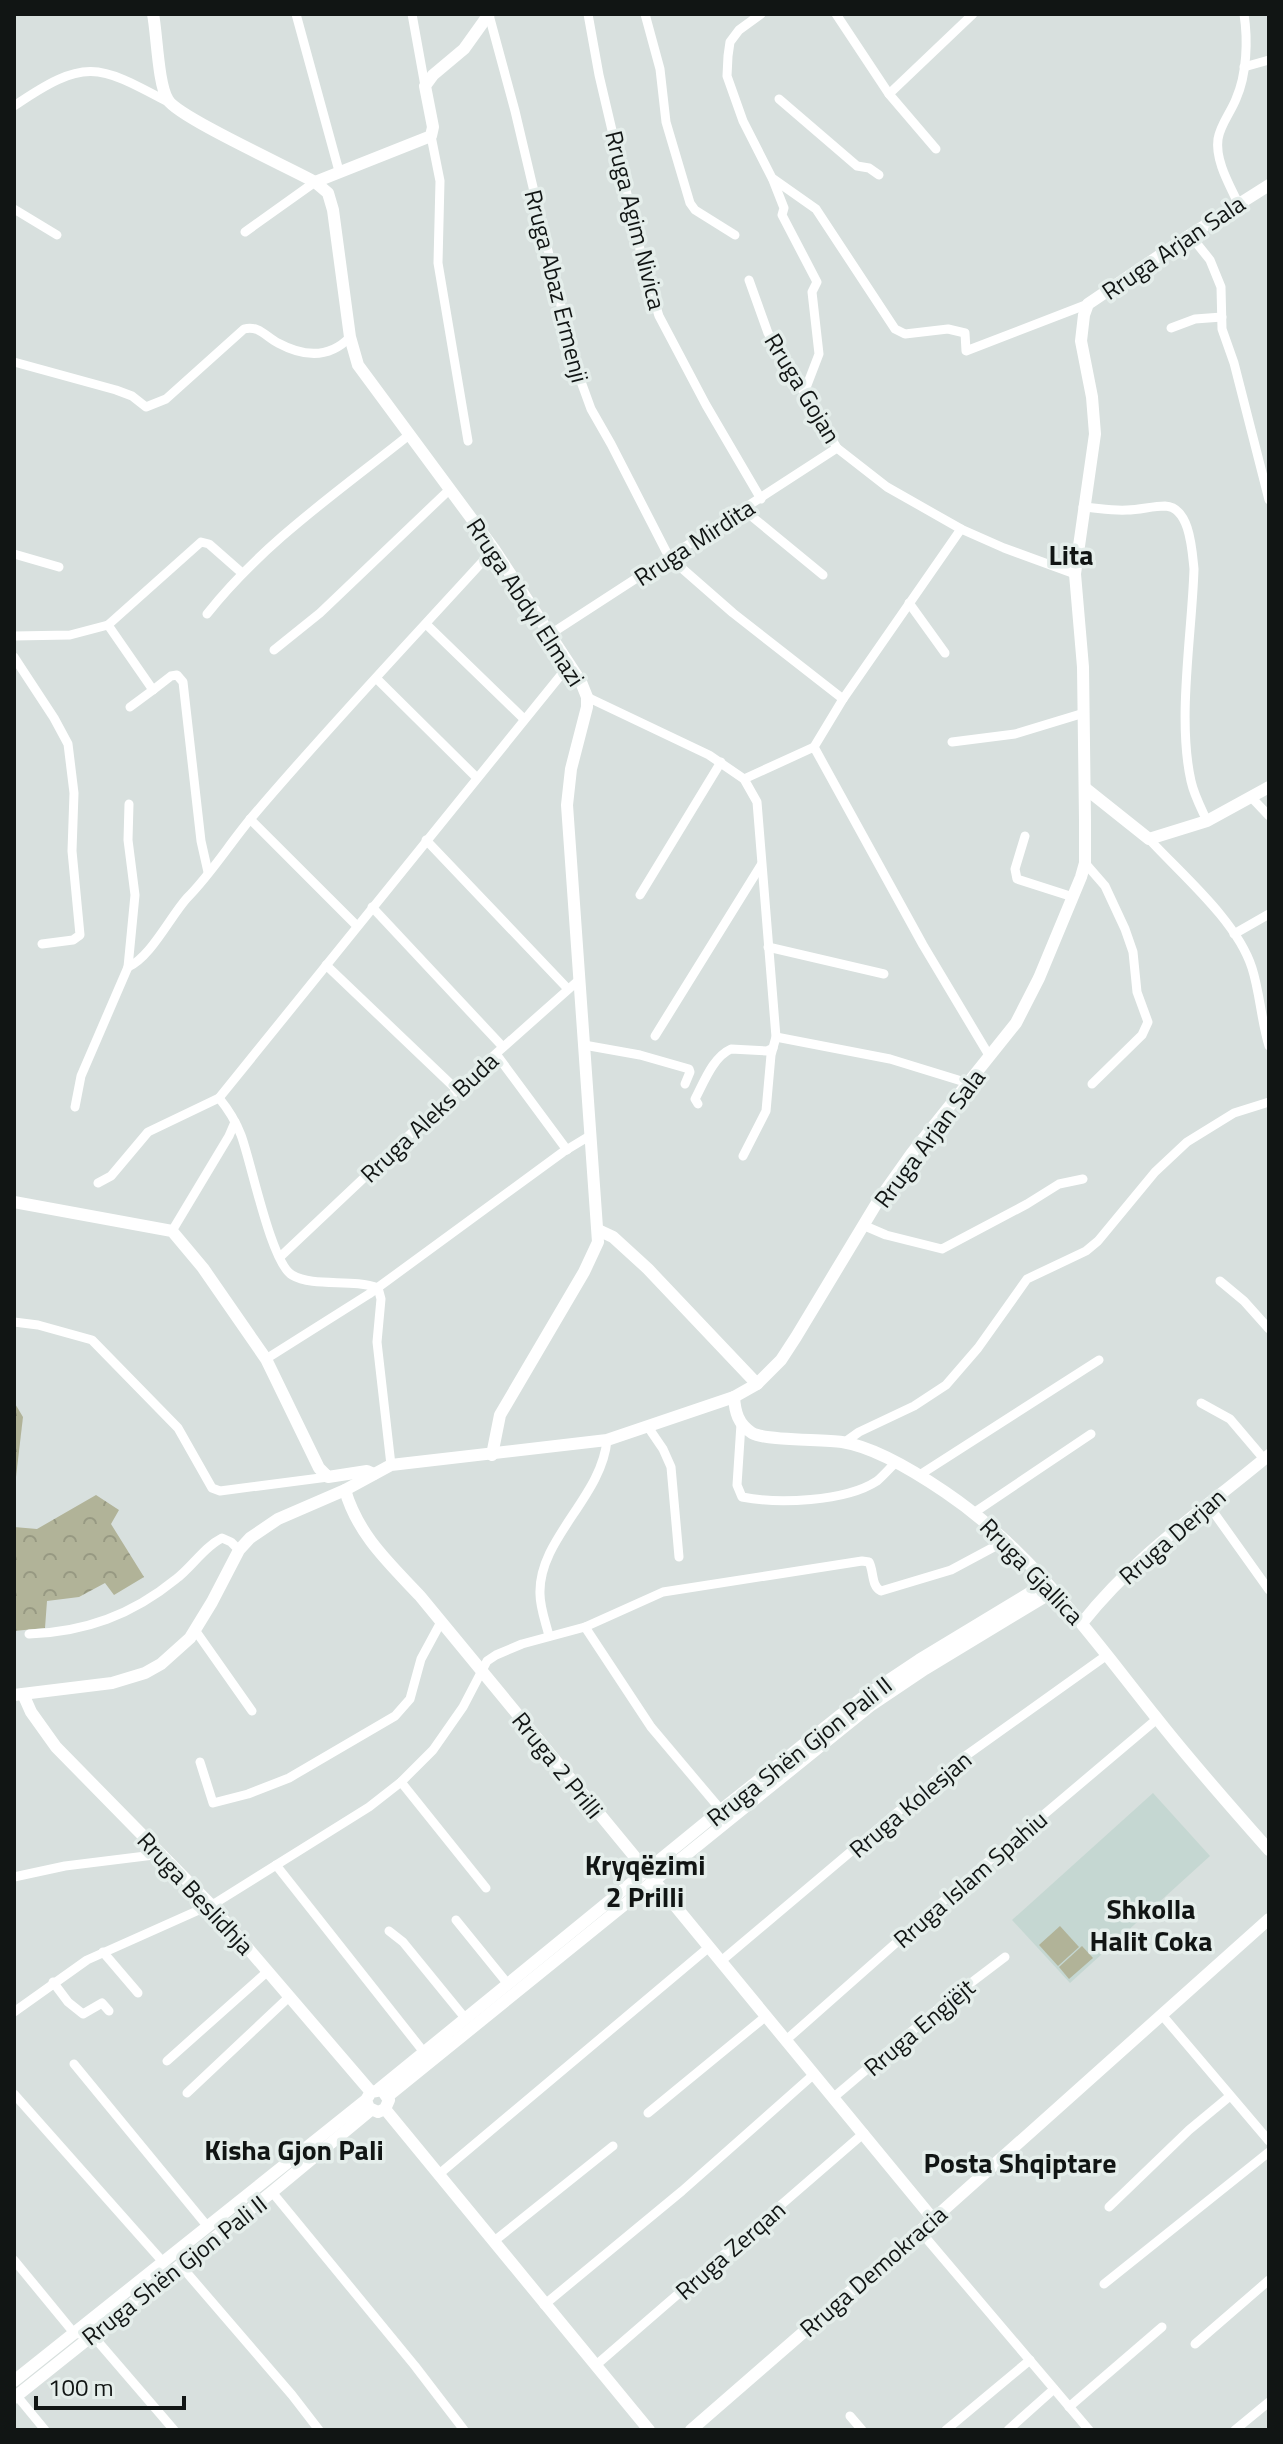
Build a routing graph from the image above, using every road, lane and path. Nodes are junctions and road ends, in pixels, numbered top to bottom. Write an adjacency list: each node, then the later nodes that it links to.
1 (153, 14): 16 (street)
2 (296, 14): 20 (street)
3 (412, 14): 13 (street)
4 (489, 14): 13 (street); 49 (street, Rruga Abaz Ermenji)
5 (588, 14): 42 (street, Rruga Agim Nivica)
6 (645, 14): 29 (street)
7 (761, 14): 22 (street)
8 (836, 14): 14 (street)
9 (973, 14): 14 (street)
10 (1244, 14): 12 (street)
11 (1269, 60): 12 (street)
12 (1244, 67): 25 (street)
13 (425, 86): 18 (street)
14 (889, 94): 19 (street)
15 (779, 99): 21 (street)
16 (170, 103): 17 (street); 23 (street)
17 (14, 106)
18 (431, 136): 20 (street); 39 (street)
19 (936, 149)
20 (339, 171): 23 (street)
21 (879, 175)
22 (772, 178): 32 (street); 37 (street)
23 (315, 182): 27 (street); 35 (street, Rruga Abdyl Elmazi)
24 (1269, 185): 25 (street, Rruga Arjan Sala)
25 (1238, 203): 30 (street, Rruga Arjan Sala)
26 (14, 209): 28 (street)
27 (245, 232)
28 (57, 235)
29 (735, 235)
30 (1190, 235): 32 (street, Rruga Arjan Sala); 33 (street)
31 (749, 280): 37 (street, Rruga Gojan)
32 (1088, 304): 44 (street, Rruga Arjan Sala)
33 (1222, 317): 34 (street); 43 (street)
34 (1171, 328)
35 (350, 337): 36 (street); 38 (street, Rruga Abdyl Elmazi)
36 (14, 362)
37 (804, 393): 40 (street, Rruga Gojan)
38 (409, 435): 41 (street, Rruga Abdyl Elmazi); 51 (street)
39 (468, 441)
40 (837, 448): 42 (street, Rruga Mirdita); 46 (street, Rruga Gojan)
41 (449, 490): 47 (street, Rruga Abdyl Elmazi); 60 (street)
42 (761, 499): 45 (street, Rruga Mirdita)
43 (1269, 500)
44 (1083, 507): 52 (street, Rruga Arjan Sala); 82 (street)
45 (744, 510): 49 (street, Rruga Mirdita); 53 (street)
46 (961, 529): 52 (street, Rruga Gojan); 54 (street)
47 (494, 549): 56 (street); 58 (street, Rruga Abdyl Elmazi)
48 (14, 554): 50 (street)
49 (669, 557): 58 (street, Rruga Mirdita); 67 (street, Rruga Abaz Ermenji)
50 (59, 567)
51 (242, 573): 55 (street); 57 (street)
52 (1075, 574): 69 (street, Rruga Arjan Sala)
53 (823, 575)
54 (909, 603): 61 (street); 67 (street)
55 (207, 614)
56 (426, 624): 64 (street); 70 (street)
57 (108, 625): 59 (street); 65 (street)
58 (549, 635): 63 (street, Rruga Abdyl Elmazi)
59 (14, 636)
60 (274, 650)
61 (945, 653)
62 (14, 657): 95 (street)
63 (569, 665): 66 (street, Rruga Abdyl Elmazi); 70 (street)
64 (377, 679): 74 (street); 81 (street)
65 (153, 690): 68 (street); 88 (street)
66 (587, 697): 73 (street); 100 (street, Rruga Abdyl Elmazi)
67 (843, 699): 72 (street)
68 (130, 707)
69 (1084, 713): 71 (street); 77 (street, Rruga Arjan Sala)
70 (524, 719): 74 (street)
71 (952, 742)
72 (814, 747): 75 (street); 107 (street)
73 (721, 762): 75 (street); 89 (street)
74 (476, 777): 85 (street)
75 (744, 779): 87 (street)
76 (1269, 787): 78 (street)
77 (1085, 788): 84 (street); 86 (street, Rruga Arjan Sala)
78 (1251, 797): 80 (street); 82 (street)
79 (129, 804): 98 (street)
80 (1269, 816)
81 (250, 819): 88 (street); 93 (street)
82 (1207, 821): 84 (street)
83 (1025, 836): 90 (street)
84 (1149, 839): 94 (street)
85 (426, 840): 91 (street); 101 (street)
86 (1085, 863): 90 (street, Rruga Arjan Sala); 110 (street)
87 (762, 864): 96 (street); 102 (street)
88 (208, 872): 98 (street)
89 (640, 895)
90 (1073, 897): 107 (street, Rruga Arjan Sala)
91 (372, 907): 93 (street); 106 (street)
92 (1269, 914): 94 (street)
93 (357, 926): 97 (street)
94 (1234, 934): 105 (street)
95 (42, 944)
96 (768, 947): 99 (street); 103 (street)
97 (326, 965): 111 (street); 112 (street)
98 (128, 967): 115 (street)
99 (884, 974)
100 (580, 979): 101 (street, Rruga Aleks Buda); 104 (street, Rruga Abdyl Elmazi)
101 (568, 989): 106 (street, Rruga Aleks Buda)
102 (655, 1036)
103 (775, 1042): 108 (street); 114 (street); 119 (street)
104 (584, 1045): 109 (street); 117 (street, Rruga Abdyl Elmazi)
105 (1269, 1046)
106 (499, 1051): 111 (street, Rruga Aleks Buda); 118 (street)
107 (990, 1057): 108 (street, Rruga Arjan Sala)
108 (968, 1083): 123 (street, Rruga Arjan Sala)
109 (685, 1084)
110 (1092, 1084)
111 (457, 1090): 126 (street, Rruga Aleks Buda)
112 (219, 1098): 116 (street); 121 (street)
113 (1269, 1102): 140 (street)
114 (698, 1104)
115 (75, 1107)
116 (235, 1122): 125 (street); 126 (street)
117 (591, 1135): 118 (street); 124 (street, Rruga Abdyl Elmazi)
118 (567, 1150): 128 (street)
119 (743, 1156)
120 (1083, 1179): 123 (street)
121 (98, 1183)
122 (14, 1202): 125 (street)
123 (865, 1226): 133 (street, Rruga Arjan Sala)
124 (598, 1230): 133 (street); 141 (street)
125 (172, 1231): 131 (street)
126 (280, 1257): 128 (street)
127 (1220, 1281): 130 (street)
128 (378, 1288): 131 (street); 144 (street)
129 (14, 1322): 147 (street)
130 (1269, 1329)
131 (266, 1359): 147 (street)
132 (1099, 1360): 146 (street)
133 (757, 1384): 134 (street, Rruga Arjan Sala)
134 (734, 1397): 136 (street); 137 (street, Rruga Arjan Sala)
135 (1201, 1403): 142 (street)
136 (741, 1424): 140 (street, Rruga Gjallica); 143 (street)
137 (648, 1427): 139 (street, Rruga Arjan Sala); 153 (street)
138 (1091, 1434): 150 (street)
139 (607, 1440): 141 (street, Rruga Arjan Sala); 161 (street)
140 (845, 1442): 143 (street, Rruga Gjallica)
141 (492, 1455): 144 (street, Rruga Arjan Sala)
142 (1267, 1457): 149 (street, Rruga Derjan)
143 (895, 1463): 146 (street, Rruga Gjallica)
144 (391, 1465): 145 (street, Rruga Arjan Sala)
145 (374, 1474): 147 (street); 148 (street, Rruga Arjan Sala)
146 (918, 1476): 150 (street, Rruga Gjallica)
147 (328, 1477)
148 (345, 1490): 152 (street, Rruga Arjan Sala); 156 (street, Rruga 2 Prilli)
149 (1207, 1503): 155 (street); 157 (street, Rruga Derjan)
150 (975, 1512): 151 (street, Rruga Gjallica)
151 (1007, 1540): 154 (street, Rruga Gjallica); 158 (street)
152 (239, 1550): 159 (street, Rruga Arjan Sala); 160 (street)
153 (679, 1557)
154 (1050, 1587): 157 (street, Rruga Gjallica); 169 (street, Rruga Shën Gjon Pali II); 174 (street, Rruga Shën Gjon Pali II)
155 (1269, 1590)
156 (441, 1622): 163 (street, Rruga 2 Prilli); 167 (street)
157 (1082, 1623): 162 (street, Rruga Gjallica)
158 (585, 1627): 161 (street); 169 (street)
159 (195, 1630): 164 (street, Rruga Arjan Sala); 165 (street)
160 (29, 1634)
161 (549, 1636): 163 (street)
162 (1107, 1655): 166 (street, Rruga Gjallica); 183 (street, Rruga Kolesjan)
163 (481, 1672): 168 (street); 174 (street, Rruga 2 Prilli)
164 (18, 1695): 171 (street, Rruga Beslidhja)
165 (252, 1711)
166 (1157, 1719): 170 (street, Rruga Gjallica); 194 (street, Rruga Islam Spahiu)
167 (200, 1762)
168 (401, 1782): 172 (street); 175 (street)
169 (721, 1810): 174 (street, Rruga Shën Gjon Pali II)
170 (1269, 1850)
171 (162, 1854): 173 (street); 176 (street, Rruga Beslidhja)
172 (276, 1865): 176 (street); 195 (street)
173 (14, 1877)
174 (649, 1877): 180 (street, Rruga 2 Prilli); 186 (street, Rruga Shën Gjon Pali II); 203 (street, Rruga Shën Gjon Pali II)
175 (486, 1888)
176 (210, 1904): 181 (street); 184 (street, Rruga Beslidhja)
177 (1269, 1919): 191 (street, Rruga Demokracia)
178 (456, 1920): 186 (street)
179 (389, 1931): 193 (street)
180 (708, 1948): 183 (street, Rruga 2 Prilli); 209 (street)
181 (103, 1952): 185 (street); 187 (street)
182 (1005, 1957): 202 (street, Rruga Engjëjt)
183 (720, 1962): 192 (street, Rruga 2 Prilli)
184 (268, 1971): 188 (street, Rruga Beslidhja); 196 (street)
185 (53, 1982): 189 (street); 190 (street)
186 (507, 1983): 193 (street, Rruga Shën Gjon Pali II)
187 (138, 1993)
188 (289, 1997): 199 (street); 203 (street, Rruga Beslidhja)
189 (109, 2011)
190 (14, 2012)
191 (1162, 2015): 201 (street); 212 (street, Rruga Demokracia)
192 (765, 2017): 194 (street, Rruga 2 Prilli); 204 (street)
193 (465, 2018): 195 (street, Rruga Shën Gjon Pali II)
194 (785, 2041): 198 (street, Rruga 2 Prilli)
195 (423, 2051): 203 (street, Rruga Shën Gjon Pali II)
196 (167, 2061)
197 (74, 2064): 213 (street)
198 (813, 2075): 202 (street, Rruga 2 Prilli); 221 (street)
199 (187, 2093)
200 (14, 2094): 217 (street)
201 (1230, 2096): 206 (street); 211 (street)
202 (834, 2097): 205 (street, Rruga 2 Prilli)
203 (377, 2099): 209 (street, Rruga Beslidhja); 210 (street, Rruga Shën Gjon Pali II); 213 (street, Rruga Shën Gjon Pali II)
204 (648, 2113)
205 (864, 2133): 212 (street, Rruga 2 Prilli); 227 (street, Rruga Zerqan)
206 (1269, 2141)
207 (613, 2146): 215 (street)
208 (1269, 2152): 220 (street)
209 (438, 2175): 215 (street, Rruga Beslidhja)
210 (272, 2192): 218 (street, Rruga Shën Gjon Pali II); 237 (street)
211 (1109, 2207)
212 (933, 2219): 214 (street, Rruga Demokracia)
213 (208, 2227): 217 (street, Rruga Shën Gjon Pali II)
214 (920, 2231): 226 (street); 239 (street, Rruga Demokracia)
215 (493, 2242): 221 (street, Rruga Beslidhja)
216 (14, 2260): 223 (street)
217 (163, 2262): 223 (street, Rruga Shën Gjon Pali II)
218 (181, 2266): 224 (street, Rruga Shën Gjon Pali II); 236 (street)
219 (1269, 2280): 225 (street)
220 (1104, 2284)
221 (544, 2305): 227 (street, Rruga Beslidhja)
222 (1162, 2327): 232 (street)
223 (74, 2333): 224 (street); 228 (street, Rruga Shën Gjon Pali II)
224 (91, 2336): 230 (street, Rruga Shën Gjon Pali II); 235 (street)
225 (1195, 2344)
226 (1030, 2360): 229 (street); 241 (street)
227 (595, 2366): 238 (street, Rruga Beslidhja)
228 (14, 2381)
229 (1054, 2389): 232 (street); 242 (street)
230 (15, 2397): 234 (street)
231 (1269, 2402): 244 (street)
232 (1069, 2407): 243 (street)
233 (850, 2416): 240 (street)
234 (45, 2430)
235 (174, 2430)
236 (319, 2430)
237 (464, 2430)
238 (649, 2430)
239 (691, 2430)
240 (862, 2430)
241 (946, 2430)
242 (1008, 2430)
243 (1089, 2430)
244 (1235, 2430)

